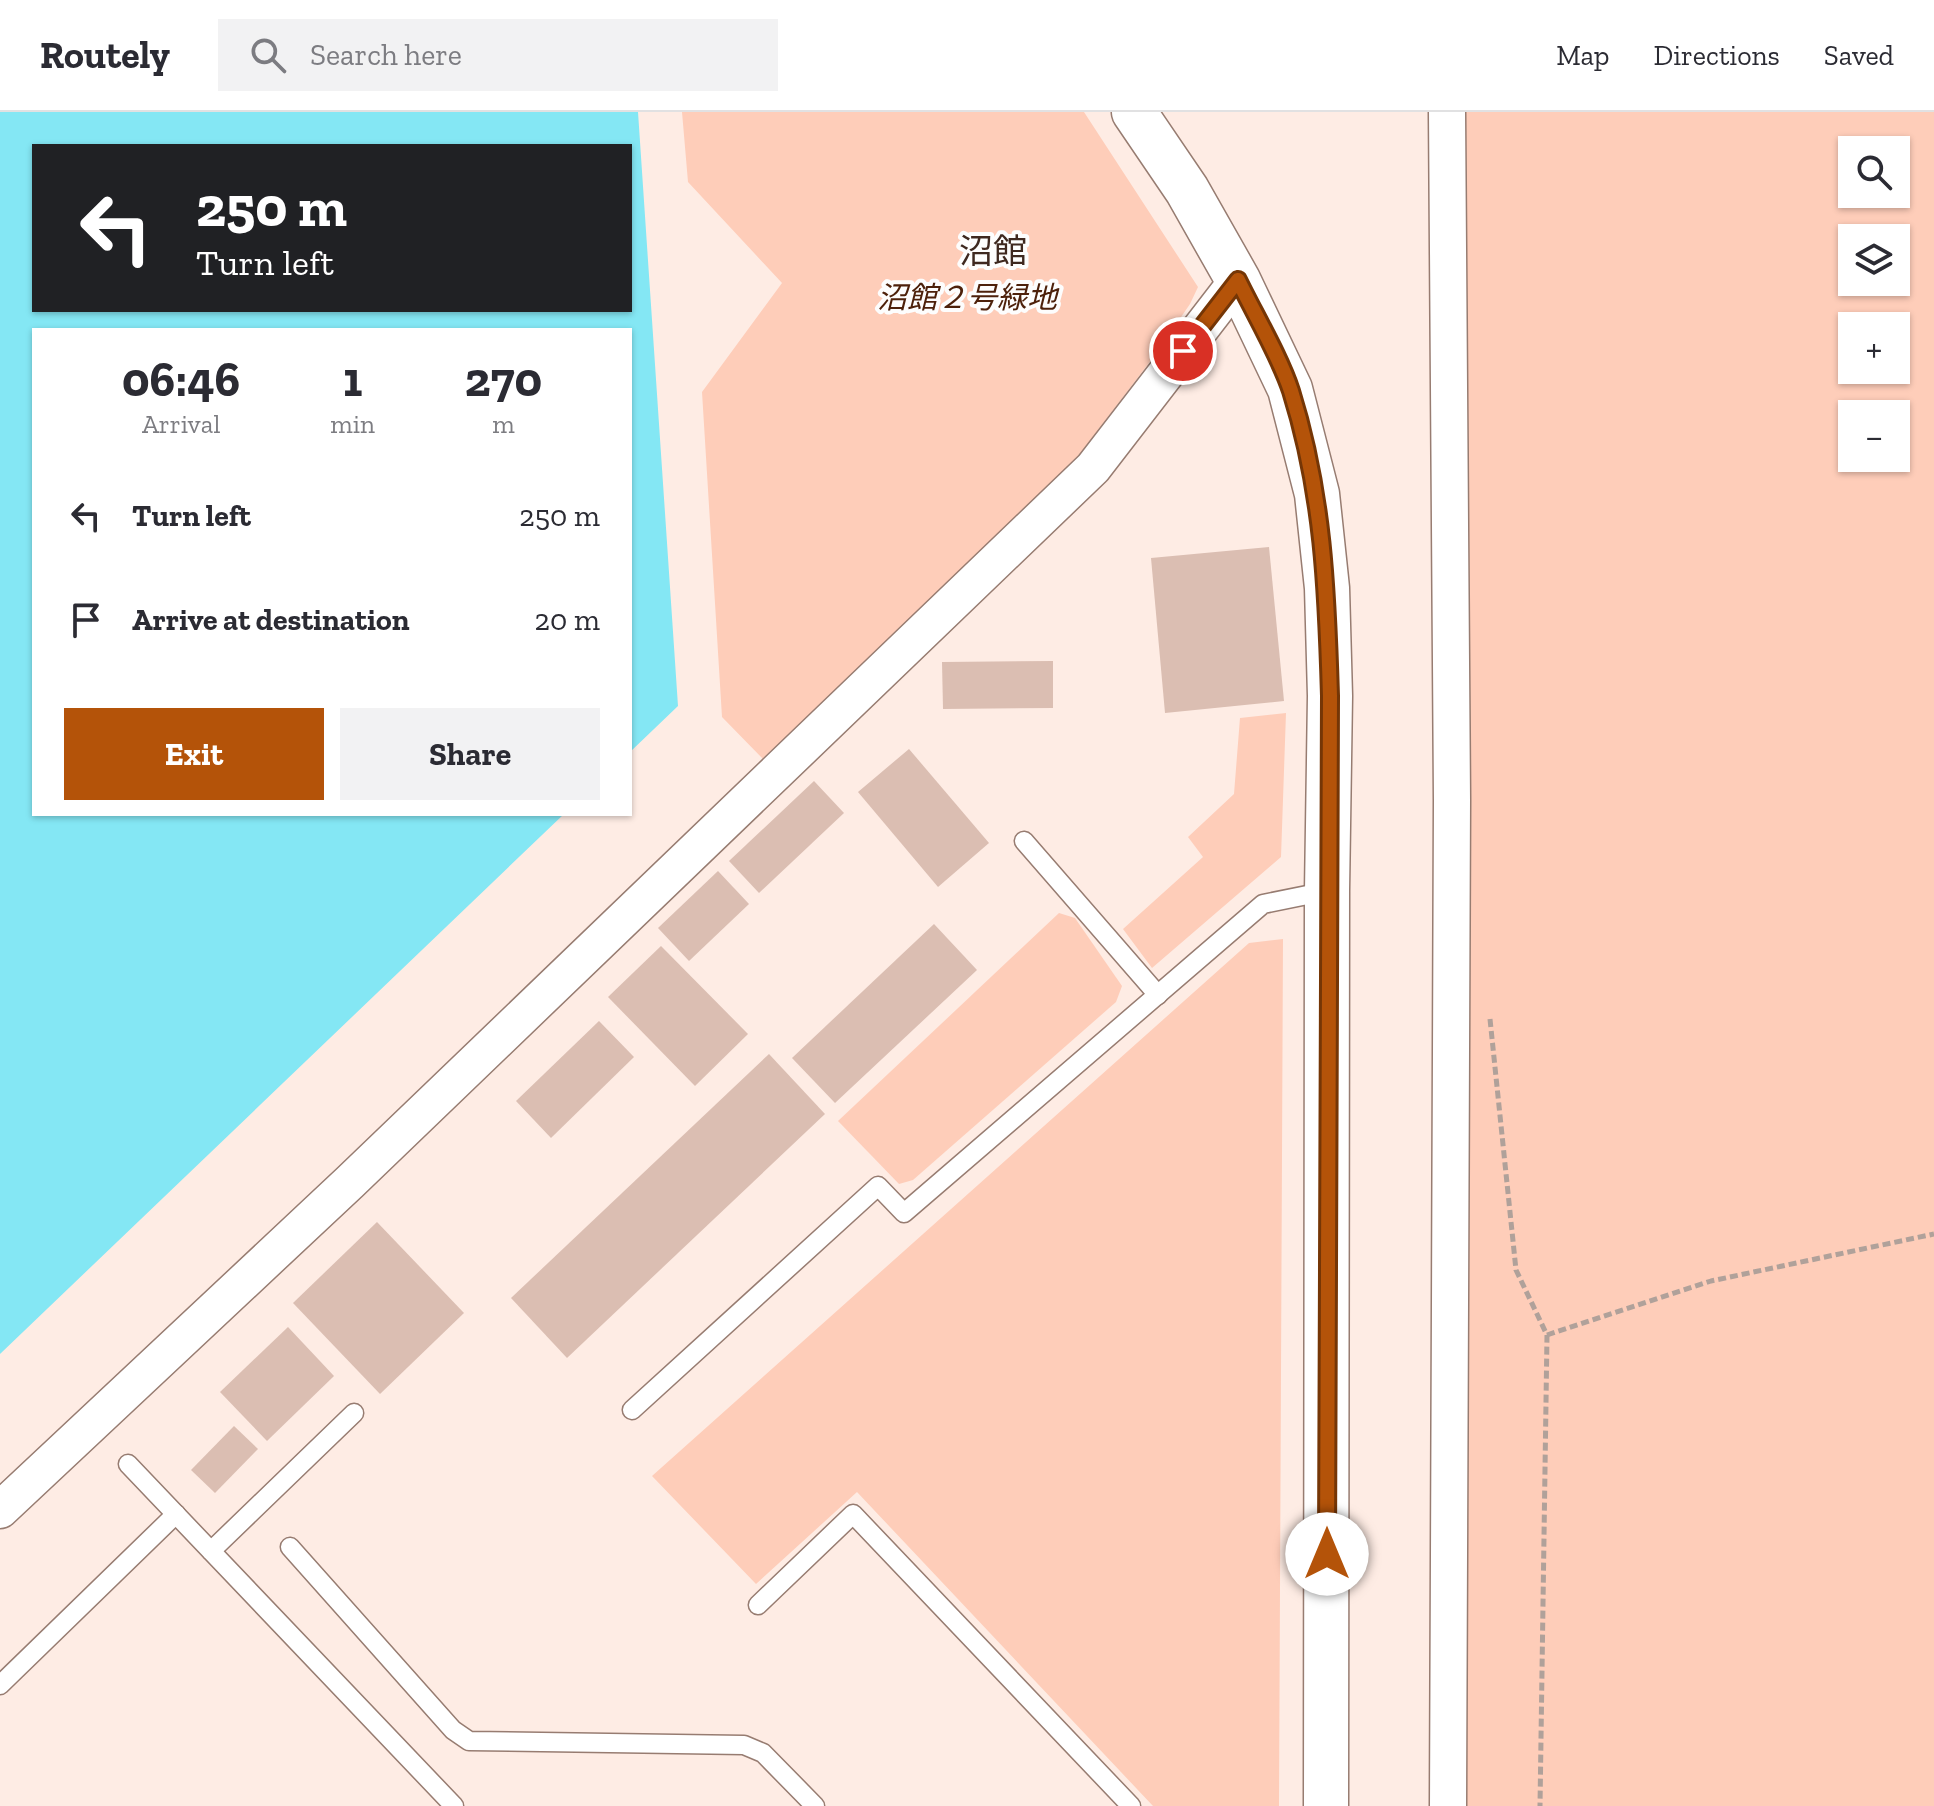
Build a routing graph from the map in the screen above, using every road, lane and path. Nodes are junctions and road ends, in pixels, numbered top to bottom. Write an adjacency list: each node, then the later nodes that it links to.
1 (1134, 112): 3 (street)
2 (1447, 112): 23 (street)
3 (1238, 280): 5 (street); 13 (street)
4 (1024, 841): 6 (lane)
5 (1327, 891): 6 (lane); 22 (street)
6 (1158, 995): 10 (lane)
7 (1489, 1017): 9 (path)
8 (1934, 1234): 9 (path)
9 (1547, 1335): 24 (path)
10 (632, 1410)
11 (354, 1413): 16 (lane)
12 (128, 1464): 14 (lane)
13 (0, 1510)
14 (176, 1514): 16 (lane); 18 (lane)
15 (290, 1547): 20 (lane)
16 (211, 1551): 19 (lane)
17 (758, 1605): 21 (lane)
18 (0, 1685)
19 (454, 1806)
20 (815, 1806)
21 (1131, 1806)
22 (1326, 1806)
23 (1448, 1806)
24 (1540, 1806)

